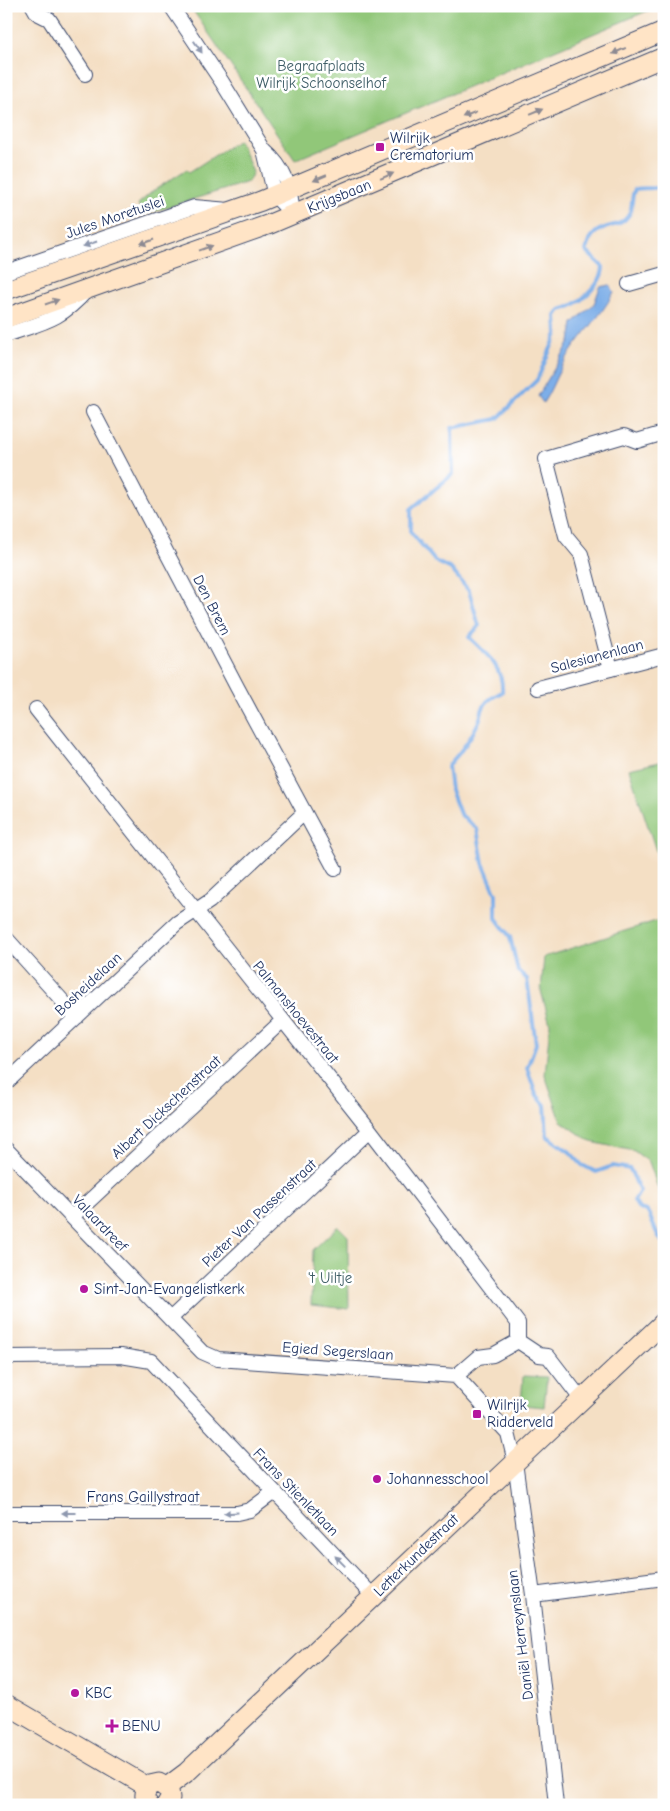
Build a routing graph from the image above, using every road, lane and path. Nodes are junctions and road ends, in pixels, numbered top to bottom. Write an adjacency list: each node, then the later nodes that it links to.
1 (33, 6): 5 (street)
2 (171, 6): 6 (street, one-way to 6)
3 (664, 31): 6 (main road, Krijgsbaan, one-way to 6)
4 (664, 57): 8 (main road, Krijgsbaan, one-way to 4)
5 (85, 74)
6 (283, 193): 7 (main road, Krijgsbaan); 8 (street)
7 (237, 211): 9 (street, Jules Moretuslei, one-way to 9); 12 (main road, Krijgsbaan, one-way to 12)
8 (293, 215): 13 (main road, Krijgsbaan, one-way to 8)
9 (6, 272)
10 (664, 274): 11 (street)
11 (629, 284)
12 (6, 290)
13 (87, 290): 14 (main road, Krijgsbaan, one-way to 13); 15 (street)
14 (6, 318)
15 (6, 335)
16 (93, 412): 22 (street, Den Brem)
17 (664, 433): 19 (street)
18 (664, 655): 19 (street, Salesianenlaan)
19 (611, 669): 20 (street, Salesianenlaan)
20 (538, 688)
21 (36, 709): 24 (street, Palmanshoevestraat)
22 (304, 813): 23 (street, Den Brem); 24 (street)
23 (335, 869)
24 (195, 912): 26 (street, Bosheidelaan); 27 (street, Palmanshoevestraat)
25 (7, 942): 26 (street)
26 (77, 1017): 28 (street, Bosheidelaan)
27 (282, 1021): 29 (street, Palmanshoevestraat); 31 (street, Albert Dickschenstraat)
28 (6, 1083)
29 (370, 1130): 32 (street, Pieter Van Passenstraat); 34 (street, Palmanshoevestraat)
30 (6, 1149): 31 (street, Valaardreef)
31 (72, 1217): 32 (street, Valaardreef)
32 (170, 1319): 36 (street, Valaardreef)
33 (664, 1322): 38 (main road, Letterkundestraat)
34 (518, 1341): 37 (street); 38 (street)
35 (6, 1357): 40 (street, Frans Stienletlaan)
36 (218, 1359): 37 (street, Egied Segerslaan)
37 (456, 1376): 39 (street, Daniël Herreynslaan)
38 (581, 1399): 39 (main road, Letterkundestraat)
39 (515, 1462): 43 (main road, Letterkundestraat); 44 (street, Daniël Herreynslaan)
40 (274, 1492): 41 (street, Frans Gaillystraat, one-way to 41); 43 (street, Frans Stienletlaan, one-way to 40)
41 (6, 1513)
42 (664, 1578): 44 (street)
43 (373, 1596): 47 (main road, Letterkundestraat)
44 (533, 1596): 48 (street, Daniël Herreynslaan)
45 (6, 1704): 46 (main road)
46 (149, 1800): 47 (main road, Letterkundestraat)
47 (169, 1800)
48 (556, 1805)

